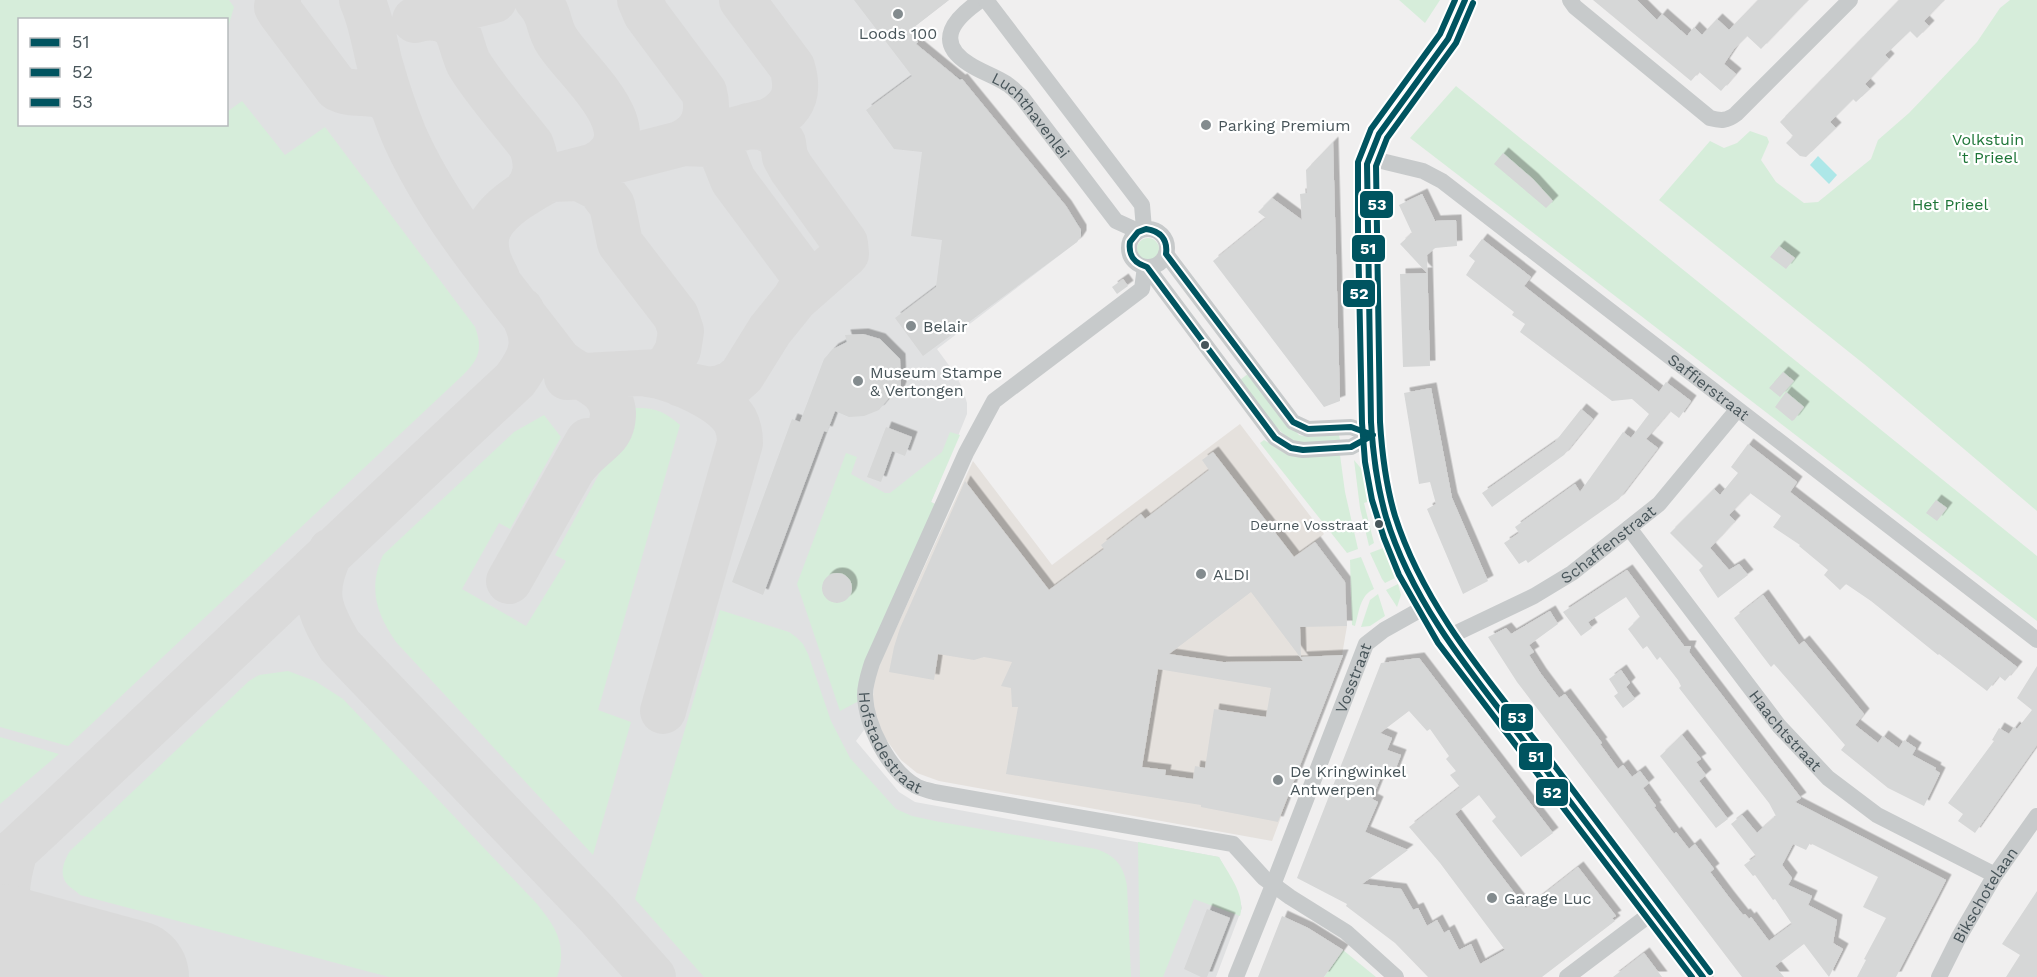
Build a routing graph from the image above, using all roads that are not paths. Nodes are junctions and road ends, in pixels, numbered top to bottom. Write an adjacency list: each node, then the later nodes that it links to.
1 (981, 0): 7 (street, Luchthavenlei)
2 (986, 0): 7 (street, Luchthavenlei)
3 (1465, 0): 6 (street)
4 (1570, 0): 5 (street)
5 (1850, 0)
6 (1369, 158): 12 (street, Saffierstraat); 13 (street)
7 (1141, 230): 8 (street, Luchthavenlei); 9 (street)
8 (1166, 254): 9 (street); 10 (street, Luchthavenlei)
9 (1146, 267): 11 (street); 20 (street, Hofstadestraat)
10 (1244, 357): 11 (street); 13 (street, Luchthavenlei)
11 (1225, 372): 13 (street)
12 (1737, 410): 14 (street, Schaffenstraat); 17 (street, Saffierstraat)
13 (1373, 435): 15 (street)
14 (1629, 528): 16 (street, Schaffenstraat); 19 (street, Haachtstraat)
15 (1425, 607): 16 (street); 20 (street, Vosstraat)
16 (1446, 638): 21 (street)
17 (2037, 640)
18 (2037, 816): 19 (street, Bikschotelaan)
19 (1995, 875): 26 (street, Bikschotelaan)
20 (1274, 885): 22 (street, Vosstraat); 23 (street, Hofstadestraat)
21 (1653, 912): 24 (street); 25 (street)
22 (1236, 977)
23 (1396, 977)
24 (1568, 977)
25 (1703, 977)
26 (1939, 977)

